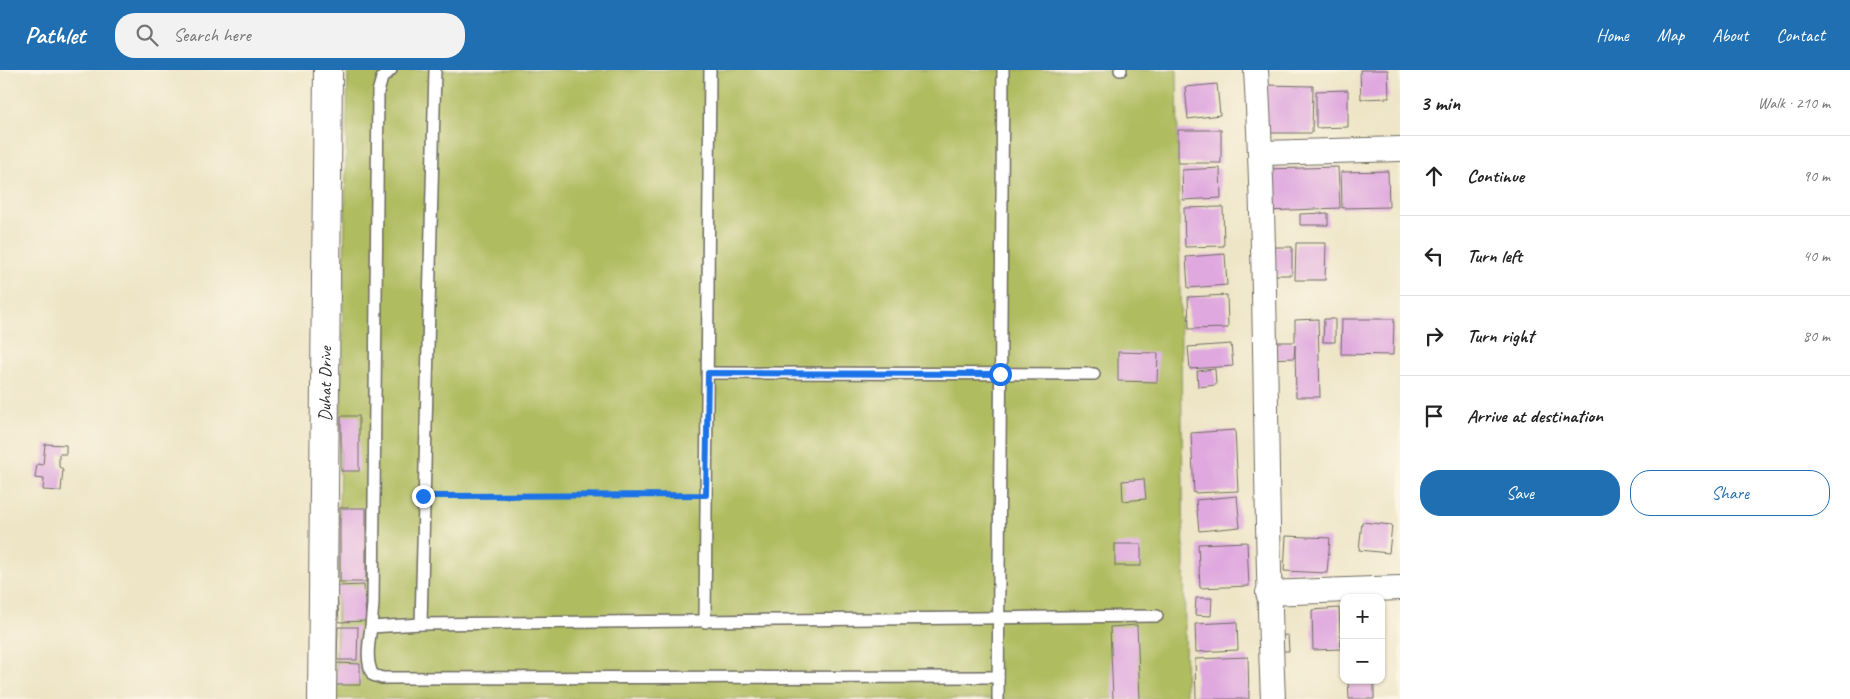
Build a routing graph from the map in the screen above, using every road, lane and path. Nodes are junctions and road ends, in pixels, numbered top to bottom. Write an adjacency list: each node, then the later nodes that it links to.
1 (328, 70): 22 (street, Duhat Drive)
2 (391, 70): 20 (lane)
3 (435, 70): 13 (lane)
4 (710, 70): 9 (lane)
5 (1003, 70): 10 (lane)
6 (1256, 70): 8 (street)
7 (1400, 149): 8 (street)
8 (1261, 153): 15 (street)
9 (708, 373): 10 (lane); 12 (lane)
10 (1000, 374): 11 (lane); 17 (lane)
11 (1094, 374)
12 (706, 495): 13 (path); 18 (lane)
13 (423, 496): 19 (lane)
14 (1400, 588): 15 (street)
15 (1268, 593): 24 (street)
16 (1157, 616): 17 (lane)
17 (1000, 617): 18 (lane); 21 (lane)
18 (705, 622): 19 (lane)
19 (421, 624): 20 (lane)
20 (370, 626): 21 (lane)
21 (998, 677): 23 (lane)
22 (322, 699)
23 (998, 699)
24 (1273, 699)

